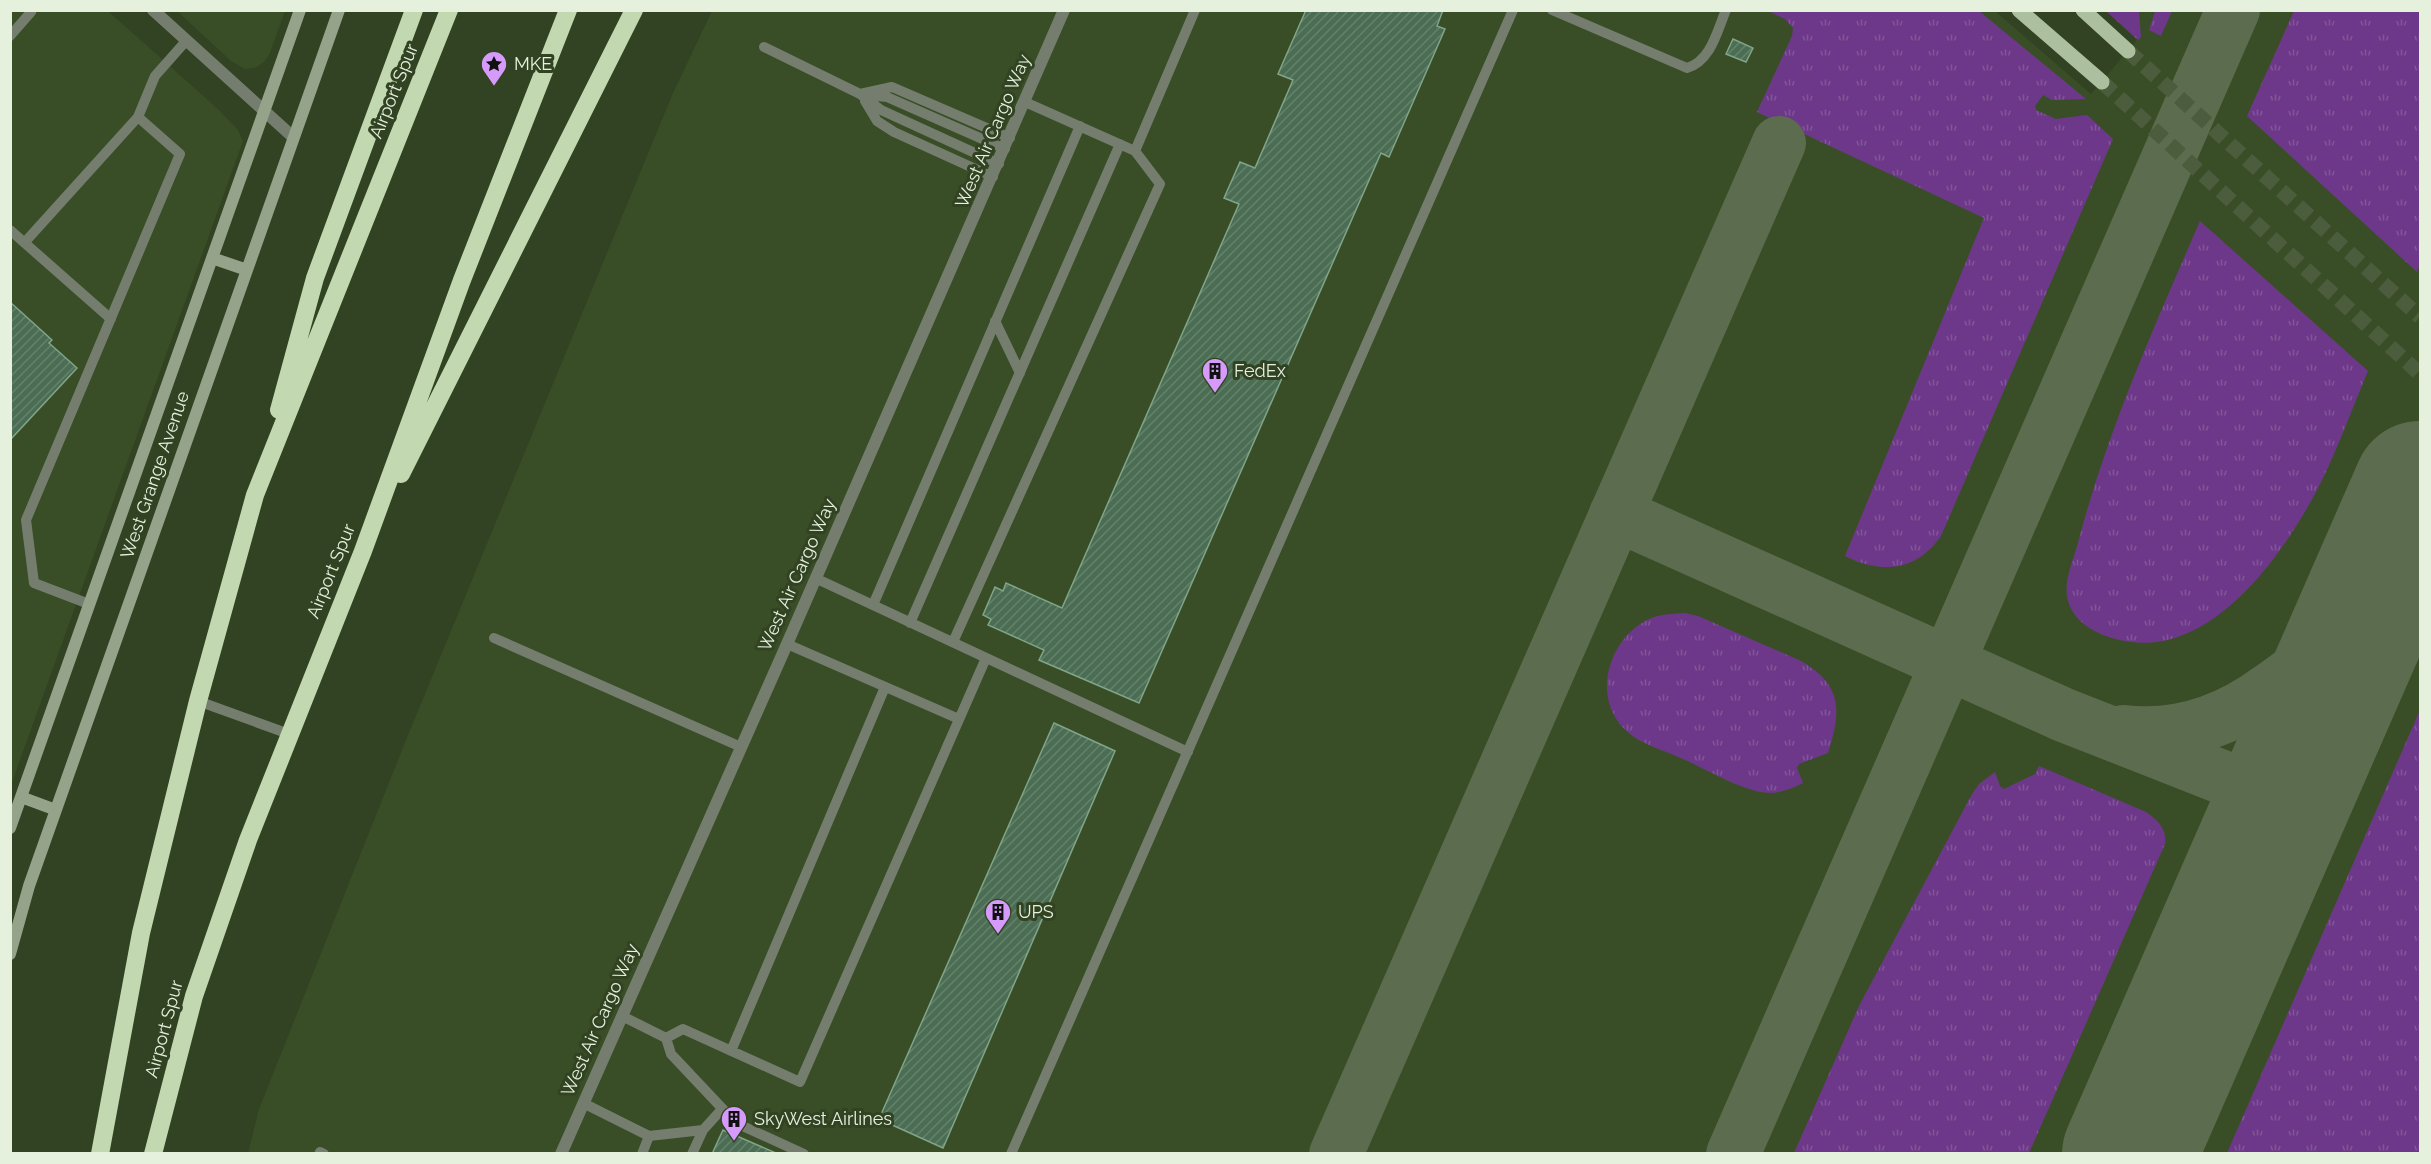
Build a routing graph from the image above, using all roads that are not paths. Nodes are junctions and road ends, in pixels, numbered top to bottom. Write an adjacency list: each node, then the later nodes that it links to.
1 (29, 10): 16 (lane)
2 (153, 10): 17 (street)
3 (300, 10): 23 (street, West Grange Avenue)
4 (339, 10): 26 (street, West Grange Avenue)
5 (414, 10): 39 (highway)
6 (449, 10): 39 (highway, Airport Spur)
7 (568, 10): 40 (highway, Airport Spur)
8 (634, 10): 40 (highway)
9 (1064, 10): 22 (street, West Air Cargo Way)
10 (1195, 10): 29 (lane)
11 (1513, 10): 54 (lane)
12 (1552, 10): 13 (lane)
13 (1726, 10)
14 (2019, 10): 20 (main road)
15 (2083, 10): 19 (main road)
16 (10, 36)
17 (186, 41): 23 (street); 24 (lane)
18 (764, 47): 21 (lane)
19 (2128, 51)
20 (2102, 82)
21 (860, 94): 27 (lane); 30 (lane); 31 (lane)
22 (1025, 102): 25 (lane); 27 (street, West Air Cargo Way)
23 (264, 111): 26 (street); 34 (street, West Grange Avenue)
24 (138, 117): 33 (lane); 36 (lane)
25 (1080, 126): 28 (lane); 37 (lane)
26 (294, 137): 35 (street, West Grange Avenue)
27 (1008, 144): 30 (street, West Air Cargo Way)
28 (1120, 144): 29 (lane); 38 (lane)
29 (1135, 151): 46 (lane)
30 (999, 164): 31 (street, West Air Cargo Way)
31 (993, 177): 41 (street, West Air Cargo Way)
32 (10, 230): 33 (lane)
33 (25, 242): 36 (lane)
34 (212, 258): 35 (street); 42 (street, West Grange Avenue)
35 (247, 270): 56 (street, West Grange Avenue)
36 (111, 319): 42 (lane)
37 (996, 321): 38 (lane); 43 (lane)
38 (1020, 373): 44 (lane)
39 (255, 495): 50 (highway, Airport Spur)
40 (363, 551): 52 (highway, Airport Spur)
41 (815, 578): 43 (lane); 47 (street, West Air Cargo Way)
42 (89, 604): 55 (street, West Grange Avenue)
43 (873, 605): 44 (lane)
44 (910, 623): 46 (lane)
45 (494, 638): 53 (lane)
46 (953, 642): 48 (lane)
47 (788, 644): 49 (lane); 53 (street, West Air Cargo Way)
48 (986, 658): 51 (lane); 54 (lane)
49 (885, 687): 51 (lane); 61 (lane)
50 (198, 701): 52 (lane); 66 (highway, Airport Spur)
51 (959, 719): 61 (lane)
52 (289, 734): 67 (highway, Airport Spur)
53 (741, 747): 59 (street, West Air Cargo Way)
54 (1188, 752): 72 (lane)
55 (21, 797): 56 (street); 57 (street, West Grange Avenue)
56 (56, 810): 58 (street, West Grange Avenue)
57 (10, 828)
58 (10, 954)
59 (621, 1016): 60 (lane); 62 (street, West Air Cargo Way)
60 (666, 1038): 61 (lane); 63 (lane)
61 (731, 1051)
62 (583, 1103): 65 (lane); 68 (street, West Air Cargo Way)
63 (722, 1110): 64 (lane); 71 (lane)
64 (703, 1130): 65 (lane); 70 (lane)
65 (649, 1136): 69 (lane)
66 (100, 1154)
67 (153, 1154)
68 (561, 1154)
69 (642, 1154)
70 (692, 1154)
71 (804, 1154)
72 (1011, 1154)

